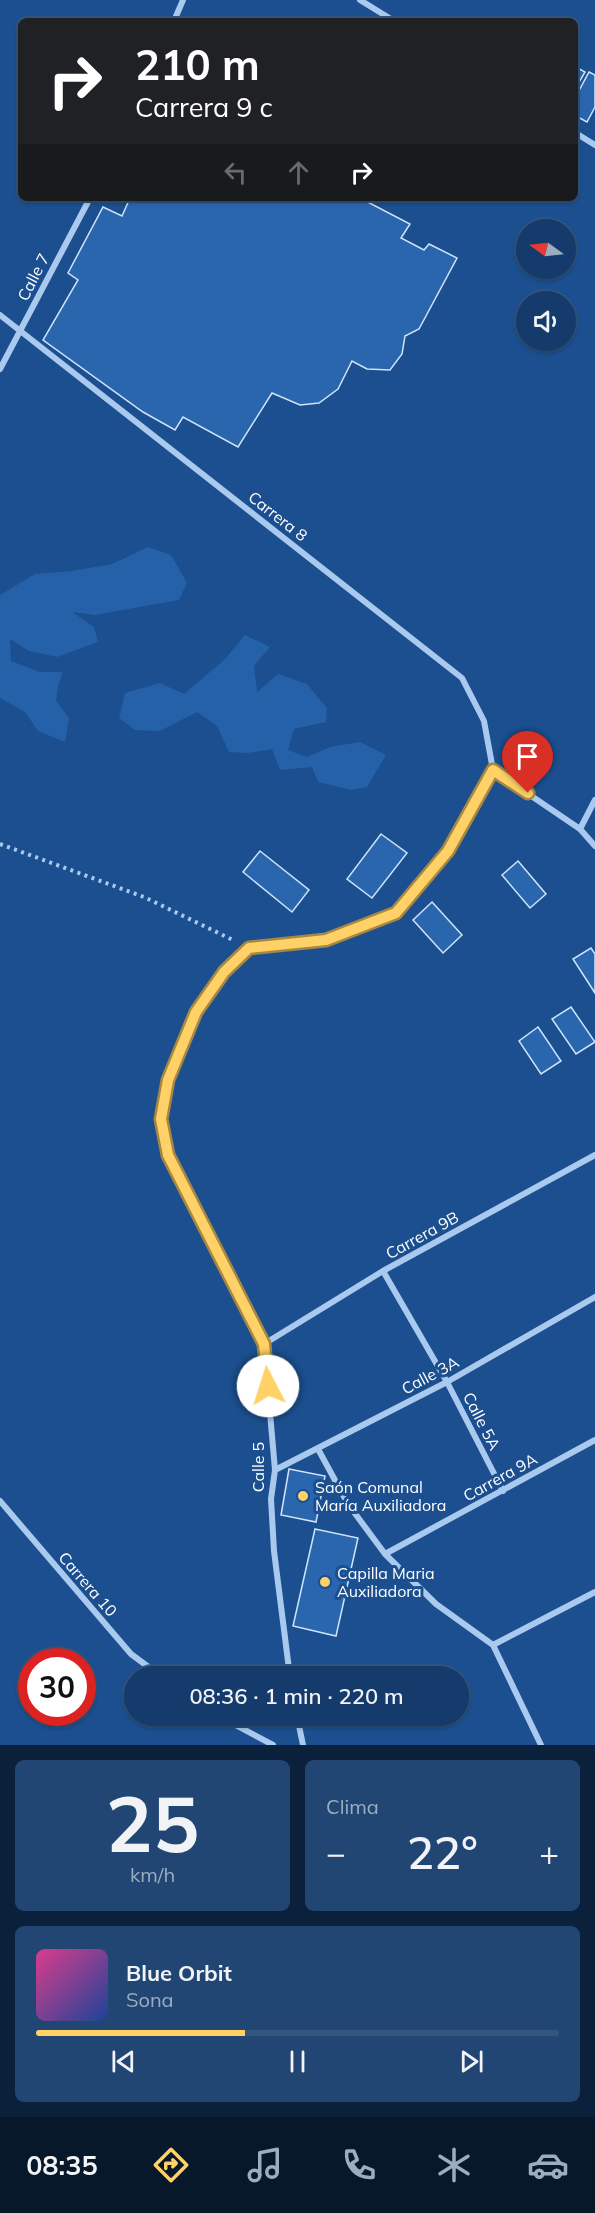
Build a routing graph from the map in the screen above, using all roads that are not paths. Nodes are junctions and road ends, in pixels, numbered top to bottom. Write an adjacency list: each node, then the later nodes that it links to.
1 (183, 0): 3 (street)
2 (360, 0): 4 (street)
3 (175, 18)
4 (389, 18)
5 (578, 134): 6 (street)
6 (595, 145)
7 (88, 201): 9 (street, Calle 7)
8 (0, 315): 9 (street, Carrera 8)
9 (21, 331): 10 (street, Calle 7); 11 (street, Carrera 8)
10 (0, 369)
11 (493, 770): 13 (street); 18 (street, Calle 5)
12 (595, 800): 13 (street)
13 (580, 828): 14 (street)
14 (595, 846)
15 (595, 1155): 16 (street, Carrera 9B)
16 (383, 1271): 18 (street, Carrera 9B); 19 (street, Calle 5A)
17 (595, 1297): 19 (street, Calle 3A)
18 (264, 1344): 22 (street, Calle 5)
19 (447, 1382): 21 (street, Calle 3A); 23 (street, Calle 5A)
20 (595, 1440): 23 (street, Carrera 9A)
21 (318, 1449): 22 (street, Calle 3A); 25 (street)
22 (275, 1470): 29 (street, Calle 5)
23 (503, 1491): 25 (street, Carrera 9A)
24 (0, 1501): 28 (street, Carrera 10)
25 (385, 1554): 27 (street)
26 (595, 1592): 27 (street)
27 (493, 1645): 34 (street)
28 (147, 1666)
29 (289, 1666)
30 (238, 1726): 32 (street)
31 (299, 1726): 33 (street)
32 (273, 1745)
33 (303, 1745)
34 (541, 1745)

